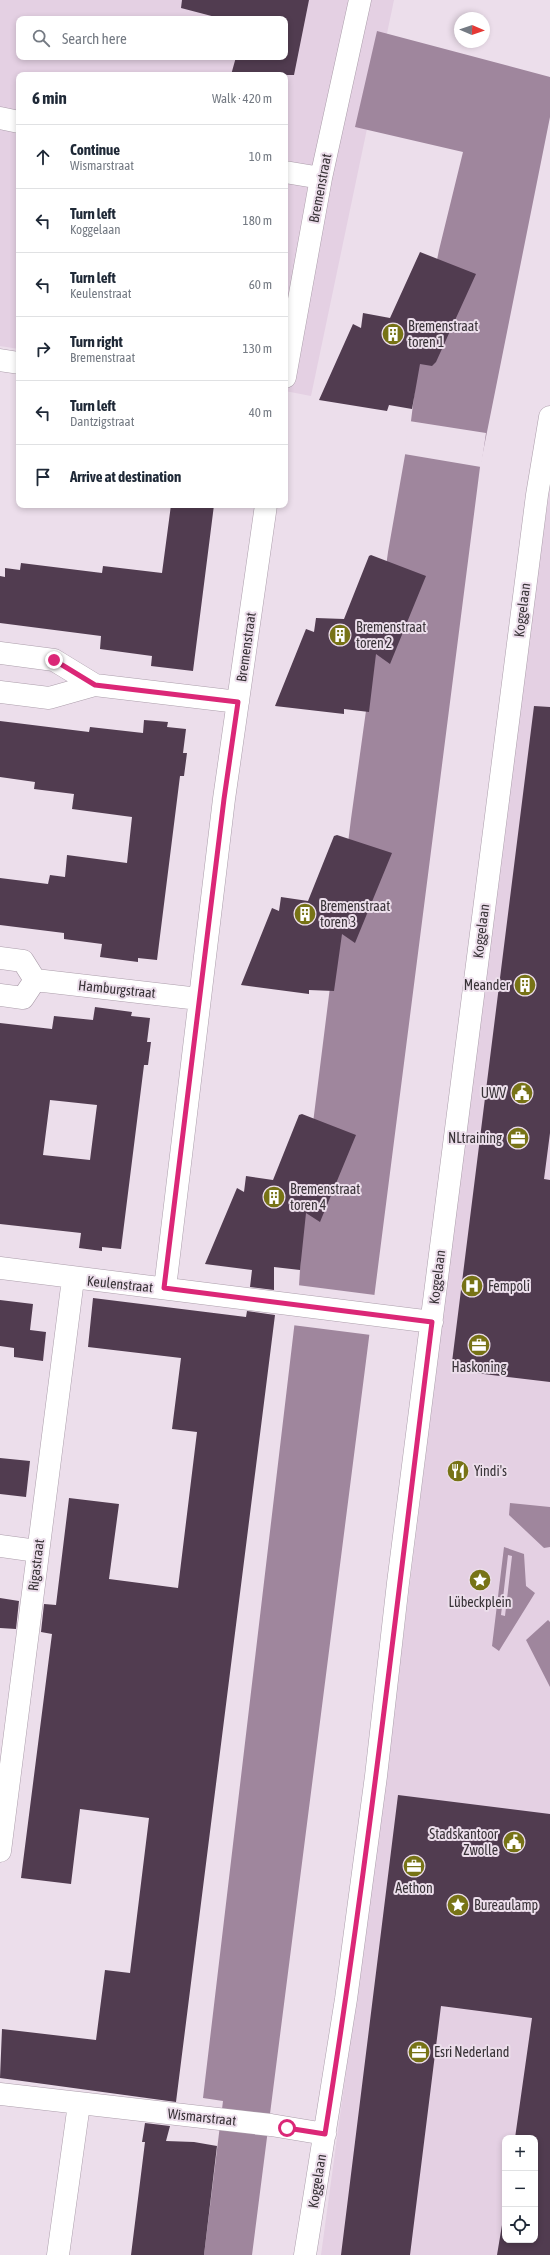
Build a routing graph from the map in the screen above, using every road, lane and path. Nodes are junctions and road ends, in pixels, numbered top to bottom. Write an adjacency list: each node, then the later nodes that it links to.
1 (360, 0): 5 (street, Bremenstraat)
2 (0, 118): 3 (street)
3 (16, 121)
4 (288, 172): 5 (street)
5 (322, 178): 7 (street, Bremenstraat)
6 (0, 360): 8 (street)
7 (288, 361)
8 (16, 363)
9 (550, 417): 22 (street, Koggelaan)
10 (266, 508): 14 (street, Bremenstraat)
11 (0, 653): 12 (street)
12 (95, 685): 13 (street); 14 (street)
13 (0, 692)
14 (238, 702): 18 (street, Bremenstraat)
15 (0, 958): 16 (street)
16 (35, 980): 17 (street); 18 (street, Hamburgstraat)
17 (0, 995)
18 (199, 999): 21 (street, Bremenstraat)
19 (0, 1268): 20 (street, Keulenstraat)
20 (73, 1279): 21 (street, Keulenstraat); 24 (street, Rigastraat)
21 (164, 1288): 22 (street, Keulenstraat)
22 (432, 1322): 29 (street, Koggelaan)
23 (0, 1546): 24 (street)
24 (37, 1551): 25 (street, Rigastraat)
25 (2, 1815): 26 (street, Rigastraat)
26 (0, 1851)
27 (0, 2094): 28 (street, Wismarstraat)
28 (79, 2104): 29 (street, Wismarstraat); 30 (street)
29 (325, 2134): 31 (street, Koggelaan)
30 (58, 2255)
31 (305, 2255)

